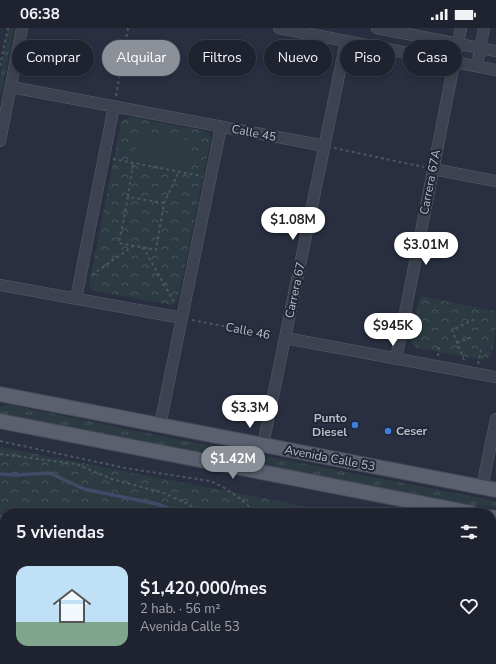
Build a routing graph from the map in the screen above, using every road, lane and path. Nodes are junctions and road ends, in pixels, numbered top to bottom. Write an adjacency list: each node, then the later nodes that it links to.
1 (8, 28): 15 (path)
2 (22, 28): 20 (street)
3 (128, 28): 21 (path)
4 (280, 28): 8 (street)
5 (377, 28): 9 (street)
6 (461, 28): 10 (street, Carrera 67A)
7 (484, 28): 12 (street)
8 (341, 40)
9 (442, 40)
10 (459, 40)
11 (462, 44): 12 (street)
12 (480, 48): 13 (street); 16 (street)
13 (496, 51)
14 (462, 63): 16 (street)
15 (0, 66)
16 (477, 66): 17 (street)
17 (496, 70)
18 (340, 71): 24 (street, Carrera 67)
19 (452, 76): 27 (street, Carrera 67A)
20 (11, 87): 21 (street, Calle 45); 23 (street)
21 (114, 106): 22 (street, Calle 45); 37 (street)
22 (221, 127): 24 (street, Calle 45); 39 (street)
23 (0, 141)
24 (325, 146): 27 (path); 42 (street, Carrera 67)
25 (112, 159): 26 (path)
26 (133, 163): 28 (path); 31 (path)
27 (433, 169): 30 (street); 47 (street, Carrera 67A)
28 (179, 171): 29 (path); 32 (path)
29 (205, 176)
30 (496, 181)
31 (128, 197): 32 (path); 33 (path)
32 (164, 203): 34 (path)
33 (133, 246): 34 (path); 35 (path)
34 (143, 247): 38 (path)
35 (89, 277)
36 (0, 285): 37 (street)
37 (76, 299): 39 (street)
38 (176, 305)
39 (182, 318): 42 (path, Calle 46); 54 (street)
40 (475, 319): 43 (path)
41 (472, 337): 43 (path)
42 (285, 338): 47 (street, Calle 46); 56 (street, Carrera 67)
43 (457, 343): 48 (path)
44 (439, 347): 46 (path)
45 (481, 350): 49 (path)
46 (438, 356)
47 (396, 359): 50 (street, Calle 46)
48 (464, 361)
49 (478, 364)
50 (496, 377)
51 (0, 394): 54 (main road, Avenida Calle 53)
52 (496, 419): 58 (street)
53 (0, 421): 62 (main road)
54 (160, 425): 56 (main road, Avenida Calle 53)
55 (0, 441): 61 (path)
56 (263, 445): 58 (main road, Avenida Calle 53)
57 (0, 454): 60 (path)
58 (482, 487): 59 (main road, Avenida Calle 53)
59 (496, 490)
60 (194, 508)
61 (251, 508)
62 (446, 508)

